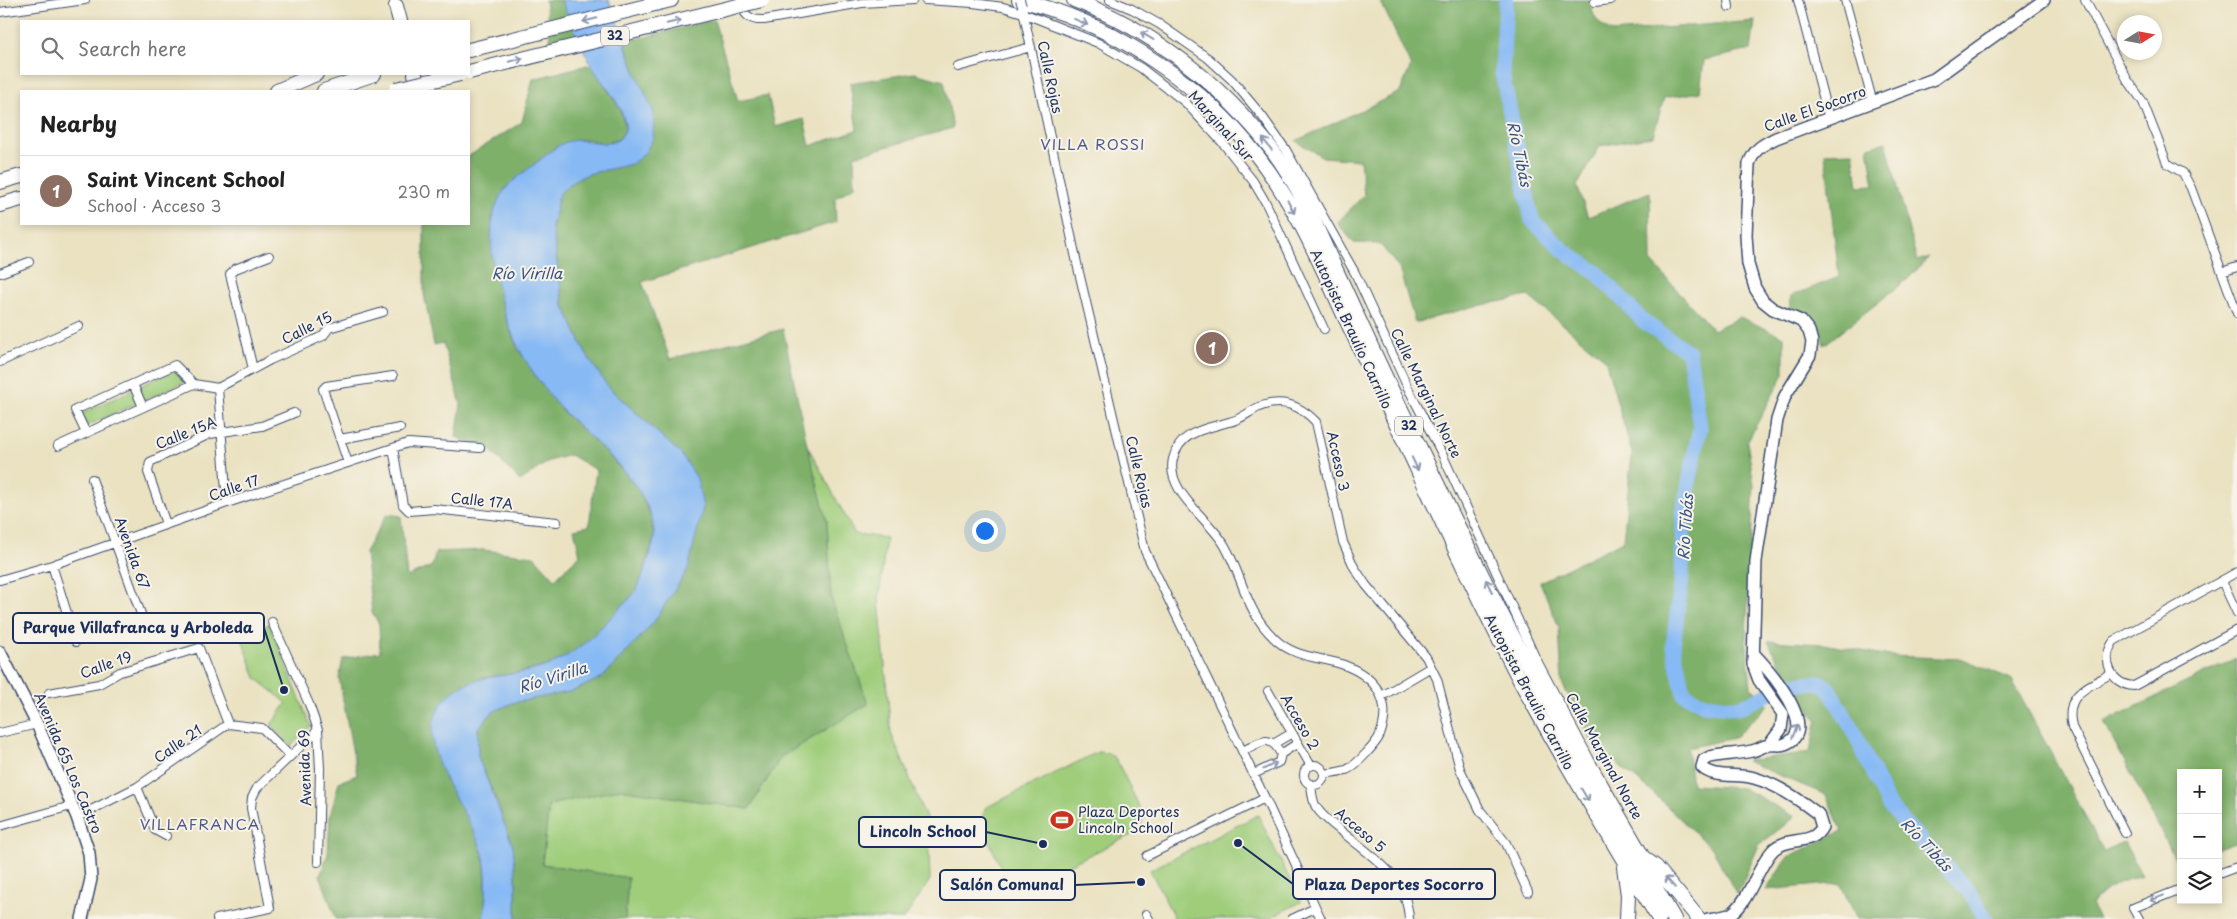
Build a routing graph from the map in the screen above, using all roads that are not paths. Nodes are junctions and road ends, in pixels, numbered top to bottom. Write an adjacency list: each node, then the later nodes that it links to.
1 (16, 0): 18 (street)
2 (85, 0): 18 (street)
3 (671, 0): 23 (highway, 32, one-way to 23)
4 (739, 0): 6 (street)
5 (762, 0): 25 (highway, 32, one-way to 5, bridge)
6 (913, 0)
7 (925, 0): 17 (street, Marginal Sur)
8 (1074, 0): 108 (highway, Autopista Braulio Carrillo / 32, one-way to 8)
9 (1110, 0): 109 (street, Calle Marginal Norte)
10 (1610, 0): 15 (street)
11 (1798, 0): 35 (street)
12 (1845, 0): 34 (street)
13 (2044, 0): 34 (street, Calle El Socorro)
14 (2085, 0): 43 (street)
15 (1595, 2)
16 (395, 3): 20 (highway); 21 (highway)
17 (1021, 5): 22 (street, Calle Rojas); 48 (street, Marginal Sur); 108 (highway, Autopista Braulio Carrillo / 32, one-way to 108)
18 (18, 10): 19 (street)
19 (0, 12)
20 (396, 20)
21 (400, 20)
22 (1031, 46): 24 (street); 94 (street, Calle Rojas)
23 (470, 50)
24 (958, 67)
25 (470, 72)
26 (314, 75): 30 (highway)
27 (371, 75): 31 (highway)
28 (415, 75): 33 (highway)
29 (456, 75): 32 (highway, bridge)
30 (280, 90)
31 (327, 90)
32 (392, 90)
33 (419, 90)
34 (1874, 103): 35 (street, Calle El Socorro)
35 (1829, 119): 80 (street, Calle El Socorro)
36 (20, 176): 37 (highway)
37 (0, 182)
38 (20, 198): 39 (highway)
39 (0, 205)
40 (269, 256): 50 (street)
41 (29, 262): 44 (street)
42 (2237, 267): 43 (street)
43 (2222, 272): 46 (street)
44 (0, 274)
45 (383, 312): 50 (street, Calle 15)
46 (2237, 313)
47 (79, 326): 49 (street)
48 (1324, 329)
49 (0, 362)
50 (253, 369): 54 (street, Calle 15)
51 (393, 376): 60 (street)
52 (133, 384): 53 (street); 55 (street); 59 (street)
53 (194, 384): 54 (street); 55 (street)
54 (218, 388): 58 (street)
55 (143, 407): 59 (street)
56 (294, 413): 58 (street, Calle 15A)
57 (400, 428): 60 (street)
58 (223, 430): 66 (street); 68 (street, Calle 15A)
59 (86, 433): 61 (street)
60 (340, 439): 64 (street)
61 (58, 446)
62 (393, 448): 63 (street, Calle 17); 64 (street, Calle 17); 67 (street, Calle 17A)
63 (480, 448)
64 (348, 463): 66 (street, Calle 17)
65 (92, 479): 69 (street, Avenida 67)
66 (227, 503): 68 (street, Calle 17)
67 (558, 522)
68 (166, 524): 69 (street, Calle 17)
69 (116, 543): 70 (street, Calle 17); 77 (street, Avenida 67)
70 (52, 564): 72 (street, Calle 17); 78 (street)
71 (2237, 572): 73 (street)
72 (0, 580)
73 (2222, 581): 74 (street); 82 (street)
74 (2237, 613)
75 (272, 622): 88 (street, Avenida 69)
76 (2237, 630): 82 (street)
77 (149, 636)
78 (76, 642)
79 (0, 652): 86 (street, Avenida 65 Los Castro)
80 (1754, 655): 93 (street, Calle El Socorro); 93 (street, one-way to 80)
81 (1431, 667): 85 (street); 85 (street, Acceso 3); 114 (street, Acceso 3)
82 (2112, 673): 105 (street)
83 (1268, 691): 90 (street, Acceso 2)
84 (49, 694): 87 (street, Calle 19)
85 (1382, 696): 99 (street)
86 (37, 724): 89 (street); 103 (street, Avenida 65 Los Castro)
87 (228, 724): 96 (street); 101 (street, Calle 21)
88 (318, 730): 96 (street); 110 (street, Avenida 69)
89 (0, 732)
90 (1292, 733): 91 (street); 92 (street, Acceso 2)
91 (1275, 743): 94 (street); 95 (street)
92 (1298, 744): 95 (street); 97 (street, Acceso 2)
93 (1770, 744): 125 (street)
94 (1242, 751): 98 (street, Calle Rojas)
95 (1281, 754): 98 (street, one-way to 95)
96 (289, 755): 117 (street)
97 (1311, 766): 99 (street); 100 (street)
98 (1254, 774): 102 (street, Calle Rojas)
99 (1324, 774): 100 (street)
100 (1312, 784): 120 (street, Acceso 5)
101 (137, 787): 103 (street, Calle 21); 106 (street)
102 (1265, 798): 107 (street); 115 (street, Calle Rojas)
103 (74, 812): 104 (street, Calle 21); 116 (street, Avenida 65 Los Castro)
104 (0, 826)
105 (2125, 834)
106 (166, 836)
107 (1147, 856)
108 (1629, 856): 109 (highway); 121 (highway); 122 (highway, Autopista Braulio Carrillo / 32); 123 (highway, Autopista Braulio Carrillo / 32)
109 (1647, 859): 124 (highway, one-way to 109)
110 (318, 862)
111 (2237, 867): 112 (street)
112 (2222, 873)
113 (2177, 891): 126 (street, one-way to 126)
114 (1528, 892)
115 (1315, 908): 118 (street); 119 (street, Calle Rojas)
116 (82, 919)
117 (217, 919)
118 (1292, 919)
119 (1321, 919)
120 (1409, 919)
121 (1627, 919)
122 (1659, 919)
123 (1674, 919)
124 (1699, 919)
125 (1708, 919)
126 (2139, 919)

